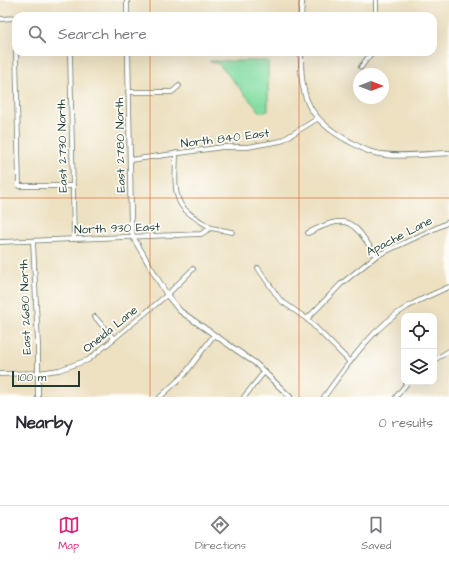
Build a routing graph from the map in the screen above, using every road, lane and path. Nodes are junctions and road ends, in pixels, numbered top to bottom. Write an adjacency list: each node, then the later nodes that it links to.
1 (127, 0): 4 (street)
2 (302, 0): 5 (street)
3 (376, 0): 6 (street)
4 (127, 12)
5 (301, 12)
6 (376, 12)
7 (12, 18): 8 (street)
8 (0, 19)
9 (16, 56): 21 (street)
10 (70, 56): 21 (street, East 2730 North)
11 (128, 56): 16 (street, East 2780 North)
12 (301, 56): 17 (street)
13 (369, 56): 14 (street)
14 (361, 67)
15 (179, 86): 16 (street)
16 (128, 92): 20 (street, East 2780 North)
17 (318, 119): 18 (street, North 840 East); 19 (street)
18 (176, 153): 20 (street, North 840 East); 23 (street)
19 (449, 154)
20 (130, 160): 26 (street, East 2780 North)
21 (73, 186): 27 (street, East 2730 North)
22 (449, 222): 30 (street, Apache Lane)
23 (211, 228): 24 (street, North 930 East); 26 (street, North 930 East)
24 (232, 232)
25 (308, 233): 30 (street)
26 (133, 237): 27 (street, North 930 East); 34 (street)
27 (74, 239): 28 (street, North 930 East)
28 (33, 241): 29 (street, North 930 East); 43 (street, East 2680 North)
29 (0, 242)
30 (376, 256): 36 (street, Apache Lane)
31 (258, 268): 36 (street)
32 (193, 269): 34 (street, Oneida Lane)
33 (449, 287): 41 (street)
34 (167, 295): 37 (street); 38 (street, Oneida Lane)
35 (96, 317): 38 (street)
36 (307, 319): 41 (street)
37 (214, 334): 42 (street); 47 (street)
38 (114, 339): 43 (street, Oneida Lane)
39 (449, 351): 40 (street)
40 (437, 358)
41 (350, 362): 50 (street)
42 (265, 371): 48 (street); 49 (street)
43 (38, 373): 44 (street, Oneida Lane); 46 (street, East 2680 North)
44 (0, 374)
45 (406, 385): 51 (street)
46 (38, 397)
47 (160, 397)
48 (244, 397)
49 (290, 397)
50 (324, 397)
51 (396, 397)

